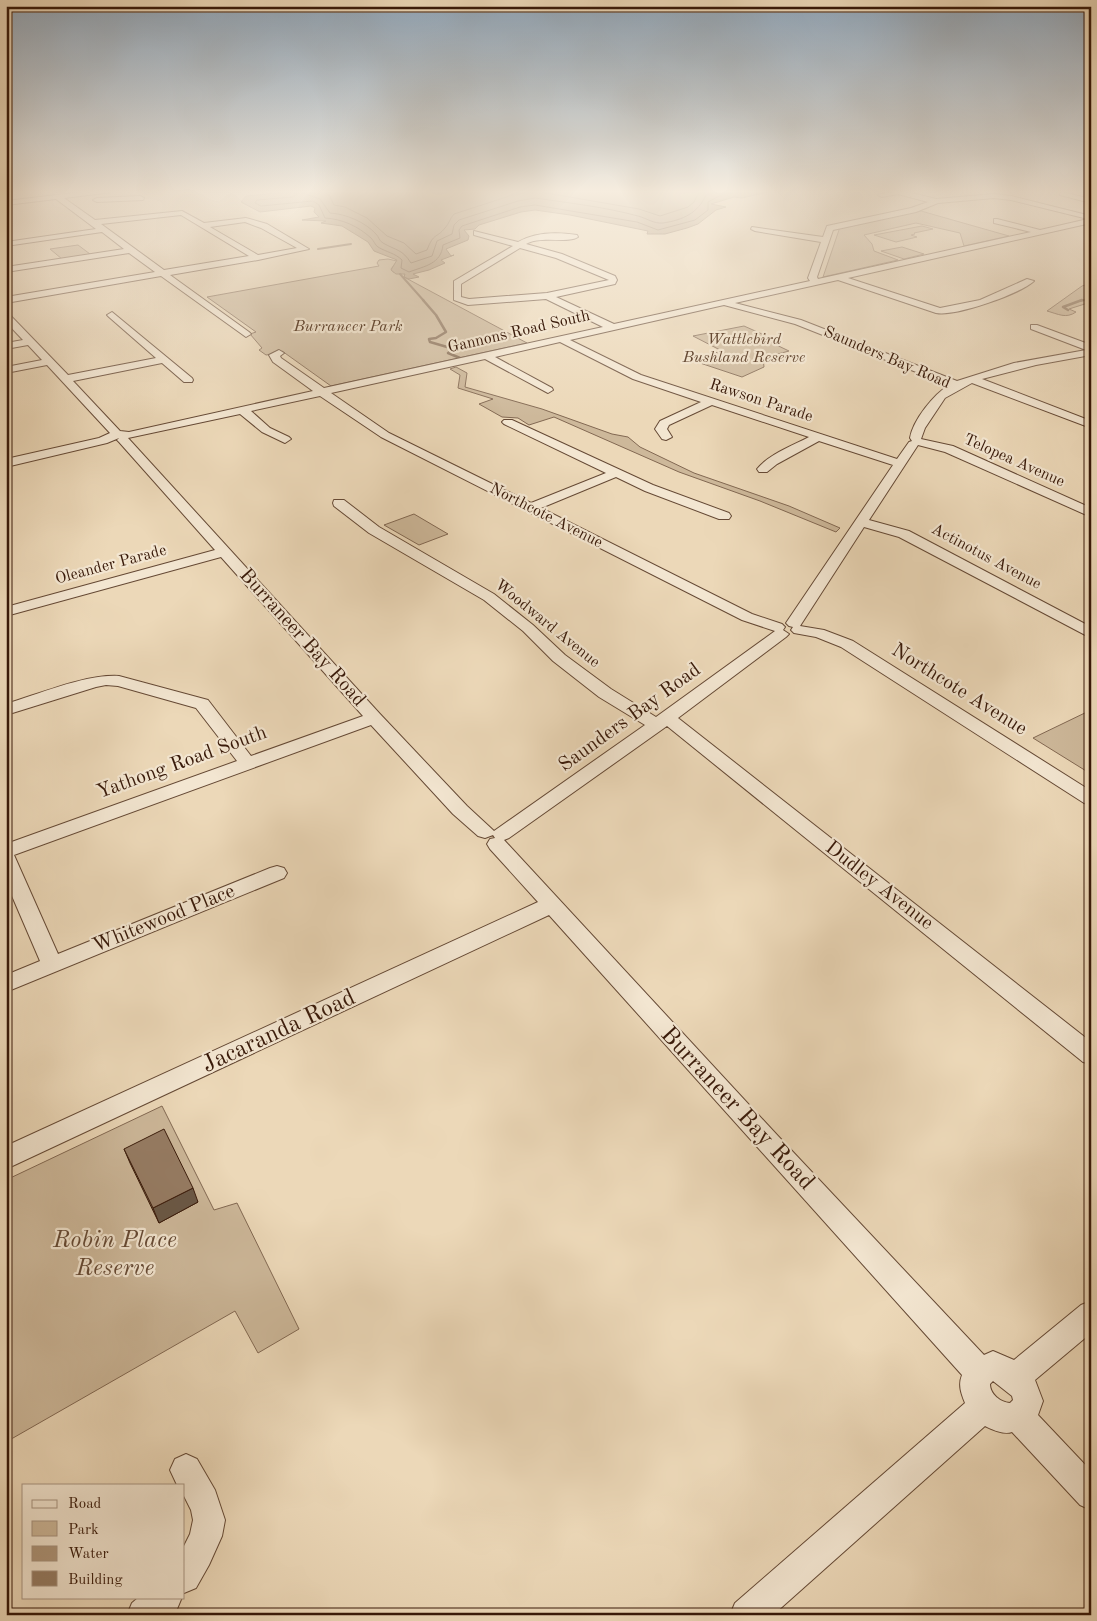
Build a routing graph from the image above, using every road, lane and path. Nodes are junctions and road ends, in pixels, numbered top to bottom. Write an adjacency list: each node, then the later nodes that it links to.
1 (33, 266): 8 (street)
2 (151, 266): 9 (street)
3 (212, 266): 9 (street)
4 (484, 266): 13 (street)
5 (582, 266): 13 (street)
6 (817, 266): 12 (street)
7 (895, 266): 10 (street, Gannons Road South)
8 (6, 270)
9 (162, 274): 14 (street); 20 (street)
10 (841, 278): 11 (street); 12 (street, Gannons Road South)
11 (1030, 281)
12 (818, 283): 15 (street, Gannons Road South)
13 (547, 296): 19 (street)
14 (6, 300)
15 (726, 303): 19 (street, Gannons Road South); 34 (street, Saunders Bay Road)
16 (112, 315): 28 (street)
17 (6, 316): 22 (street, Burraneer Bay Road)
18 (1034, 327): 24 (street)
19 (614, 328): 21 (street, Gannons Road South)
20 (246, 334)
21 (561, 340): 27 (street, Gannons Road South); 37 (street, Rawson Parade)
22 (31, 342): 23 (street); 29 (street, Burraneer Bay Road)
23 (6, 346)
24 (1091, 348)
25 (1091, 352): 32 (street)
26 (274, 355): 36 (street)
27 (487, 356): 35 (street); 36 (street, Gannons Road South)
28 (164, 360): 31 (street); 33 (street)
29 (49, 362): 30 (street); 31 (street, Burraneer Bay Road)
30 (6, 370)
31 (65, 379): 41 (street, Burraneer Bay Road)
32 (972, 379): 34 (street); 40 (street)
33 (188, 380)
34 (958, 385): 45 (street, Saunders Bay Road)
35 (548, 390)
36 (322, 393): 38 (street, Gannons Road South); 51 (street, Northcote Avenue)
37 (710, 402): 42 (street); 43 (street, Rawson Parade)
38 (243, 410): 41 (street, Gannons Road South); 44 (street)
39 (508, 422): 49 (street)
40 (1091, 425)
41 (120, 437): 46 (street, Gannons Road South); 55 (street, Burraneer Bay Road)
42 (666, 437)
43 (818, 438): 47 (street, Rawson Parade); 48 (street)
44 (285, 439)
45 (917, 441): 47 (street, Saunders Bay Road); 52 (street, Telopea Avenue)
46 (6, 462)
47 (898, 463): 54 (street, Saunders Bay Road)
48 (763, 469)
49 (616, 474): 51 (street); 53 (street)
50 (339, 504): 61 (street, Woodward Avenue)
51 (531, 508): 57 (street, Northcote Avenue)
52 (1091, 513)
53 (724, 516)
54 (861, 522): 57 (street, Saunders Bay Road); 58 (street, Actinotus Avenue)
55 (226, 552): 56 (street, Oleander Parade); 60 (street, Burraneer Bay Road)
56 (6, 612)
57 (788, 628): 61 (street, Saunders Bay Road); 63 (street, Northcote Avenue)
58 (1091, 633)
59 (6, 710): 62 (street)
60 (374, 718): 62 (street, Yathong Road South); 64 (street, Burraneer Bay Road)
61 (662, 722): 64 (street, Saunders Bay Road); 71 (street, Dudley Avenue)
62 (247, 763): 65 (street, Yathong Road South)
63 (1091, 799)
64 (495, 837): 68 (street, Burraneer Bay Road)
65 (6, 851)
66 (6, 858): 69 (street)
67 (277, 873): 69 (street, Whitewood Place)
68 (551, 905): 72 (street, Jacaranda Road); 74 (street, Burraneer Bay Road)
69 (52, 965): 70 (street, Whitewood Place)
70 (6, 984)
71 (1091, 1055)
72 (6, 1158)
73 (1091, 1315): 75 (street)
74 (980, 1372): 75 (street); 76 (street)
75 (1016, 1377): 77 (street)
76 (984, 1407): 77 (street); 83 (street)
77 (1018, 1416): 79 (street)
78 (186, 1470): 80 (street)
79 (1091, 1494)
80 (185, 1574)
81 (163, 1598): 82 (street)
82 (144, 1615)
83 (747, 1615)

